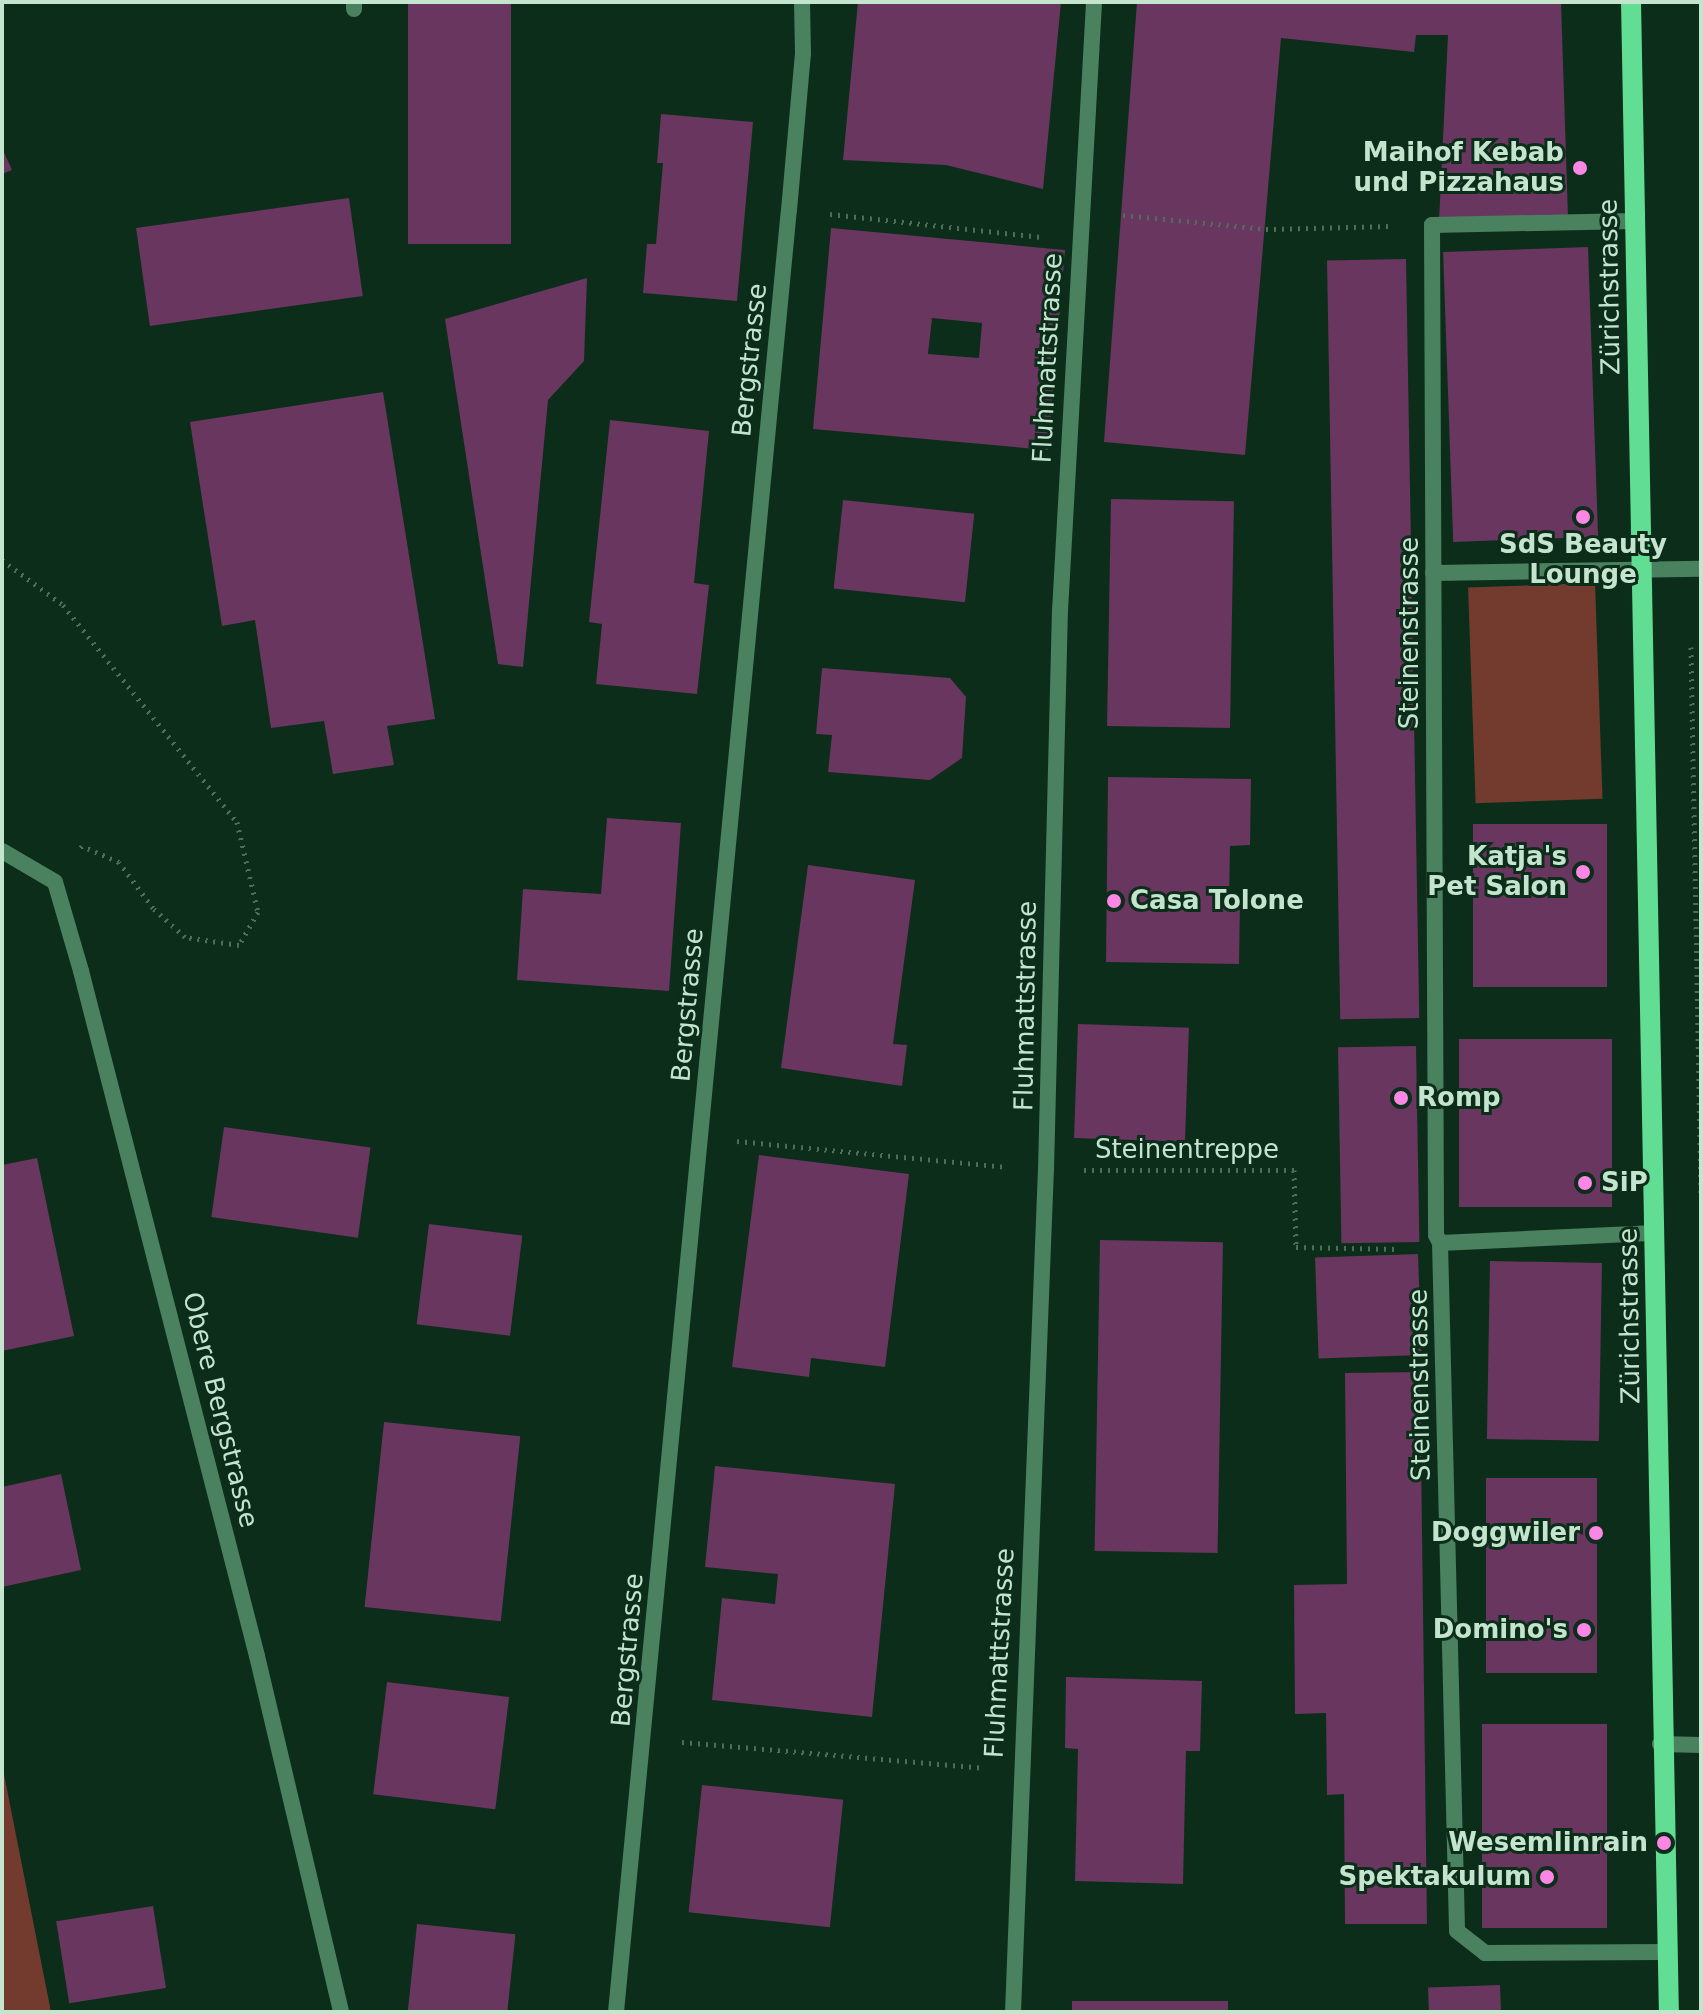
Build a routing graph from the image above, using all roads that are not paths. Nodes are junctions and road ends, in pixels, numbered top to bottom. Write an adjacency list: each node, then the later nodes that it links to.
1 (802, 2): 15 (street, Bergstrasse)
2 (1094, 2): 16 (street, Fluhmattstrasse)
3 (1631, 2): 4 (main road, Zürichstrasse)
4 (1635, 221): 6 (main road, Zürichstrasse); 7 (street, Steinenstrasse)
5 (1701, 569): 6 (street)
6 (1639, 572): 7 (street); 9 (main road, Zürichstrasse)
7 (1433, 573): 10 (street, Steinenstrasse)
8 (2, 851): 14 (street, Obere Bergstrasse)
9 (1655, 1233): 10 (street); 11 (main road, Zürichstrasse)
10 (1438, 1239): 13 (street, Steinenstrasse)
11 (1660, 1744): 12 (street); 13 (main road, Zürichstrasse)
12 (1701, 1745)
13 (1667, 1952): 17 (main road, Zürichstrasse)
14 (341, 2012)
15 (616, 2012)
16 (1013, 2012)
17 (1669, 2012)

